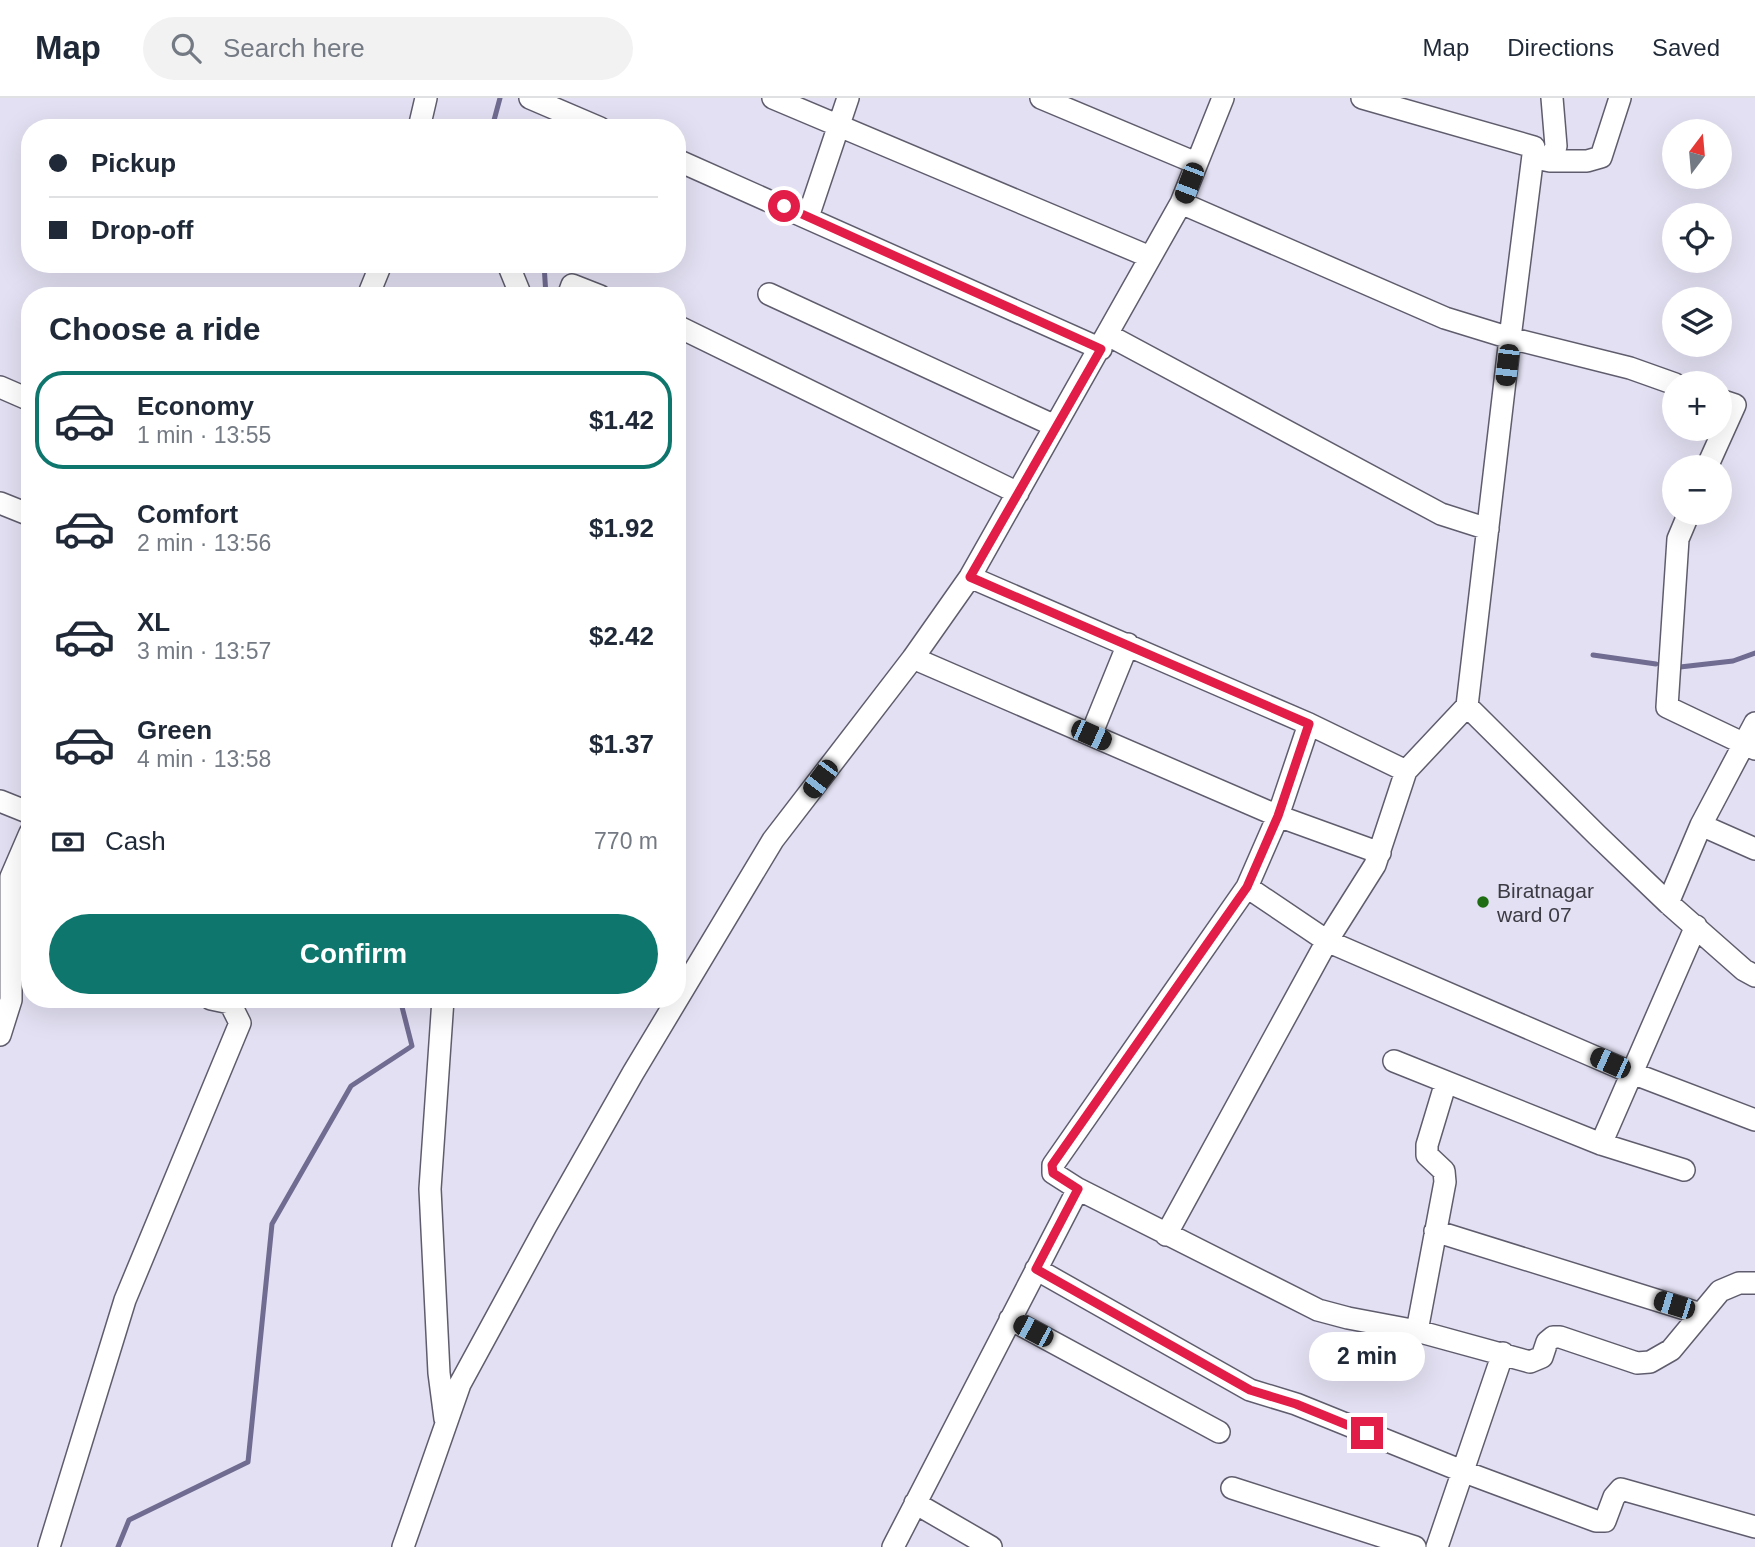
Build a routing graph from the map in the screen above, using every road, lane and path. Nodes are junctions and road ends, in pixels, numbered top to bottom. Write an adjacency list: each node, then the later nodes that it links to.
1 (426, 98): 10 (street)
2 (530, 98): 11 (street)
3 (773, 98): 12 (street)
4 (848, 98): 12 (street)
5 (1041, 98): 14 (street)
6 (1223, 98): 14 (street)
7 (1362, 98): 13 (street)
8 (1552, 98): 13 (street)
9 (1620, 98): 13 (street)
10 (421, 119)
11 (579, 119)
12 (839, 126): 17 (street); 18 (street)
13 (1541, 159): 21 (street)
14 (1196, 163): 16 (street)
15 (686, 164): 17 (street)
16 (1181, 203): 18 (street); 21 (street)
17 (807, 217): 22 (street)
18 (1150, 257): 22 (street)
19 (769, 294): 26 (street)
20 (686, 330): 27 (street)
21 (1510, 338): 23 (street); 31 (street)
22 (1105, 342): 26 (street); 31 (street)
23 (1662, 379)
24 (0, 387): 25 (street)
25 (21, 396)
26 (1055, 426): 27 (street)
27 (1018, 493): 32 (street)
28 (0, 503): 29 (street)
29 (21, 511)
30 (1684, 525): 39 (street)
31 (1488, 529): 35 (street)
32 (970, 577): 33 (street); 34 (street)
33 (1128, 644): 37 (street); 38 (street)
34 (913, 658): 38 (street); 53 (street)
35 (1467, 706): 40 (street); 49 (street)
36 (1755, 723): 39 (street)
37 (1309, 724): 40 (street); 43 (street)
38 (1091, 735): 43 (street)
39 (1750, 746): 44 (street)
40 (1406, 771): 47 (street)
41 (0, 800): 42 (street)
42 (21, 809)
43 (1278, 816): 47 (street); 48 (street)
44 (1701, 825): 45 (street); 49 (street)
45 (1755, 849)
46 (21, 853): 57 (street)
47 (1380, 853): 51 (street)
48 (1247, 887): 51 (street); 64 (street)
49 (1668, 903): 50 (street)
50 (1696, 926): 52 (street); 59 (street)
51 (1327, 941): 59 (street); 66 (street)
52 (1755, 976)
53 (686, 985)
54 (232, 1008): 79 (street)
55 (442, 1008): 73 (street)
56 (672, 1008): 73 (street)
57 (0, 1035)
58 (1394, 1061): 60 (street)
59 (1632, 1073): 61 (street); 62 (street)
60 (1446, 1082): 62 (street); 65 (street)
61 (1755, 1120)
62 (1601, 1144): 63 (street)
63 (1684, 1170)
64 (1078, 1189): 66 (street); 67 (street)
65 (1435, 1231): 69 (street); 71 (street)
66 (1166, 1235): 71 (street)
67 (1036, 1269): 70 (street); 75 (street)
68 (1755, 1283): 69 (street)
69 (1701, 1314): 72 (street)
70 (1010, 1319): 74 (street); 77 (street)
71 (1417, 1331): 72 (street)
72 (1503, 1353): 75 (street)
73 (446, 1424): 80 (street)
74 (1219, 1432)
75 (1462, 1471): 78 (street); 84 (street)
76 (1232, 1488): 83 (street)
77 (915, 1503): 81 (street); 82 (street)
78 (1755, 1527)
79 (48, 1547)
80 (403, 1547)
81 (893, 1547)
82 (991, 1547)
83 (1415, 1547)
84 (1437, 1547)

